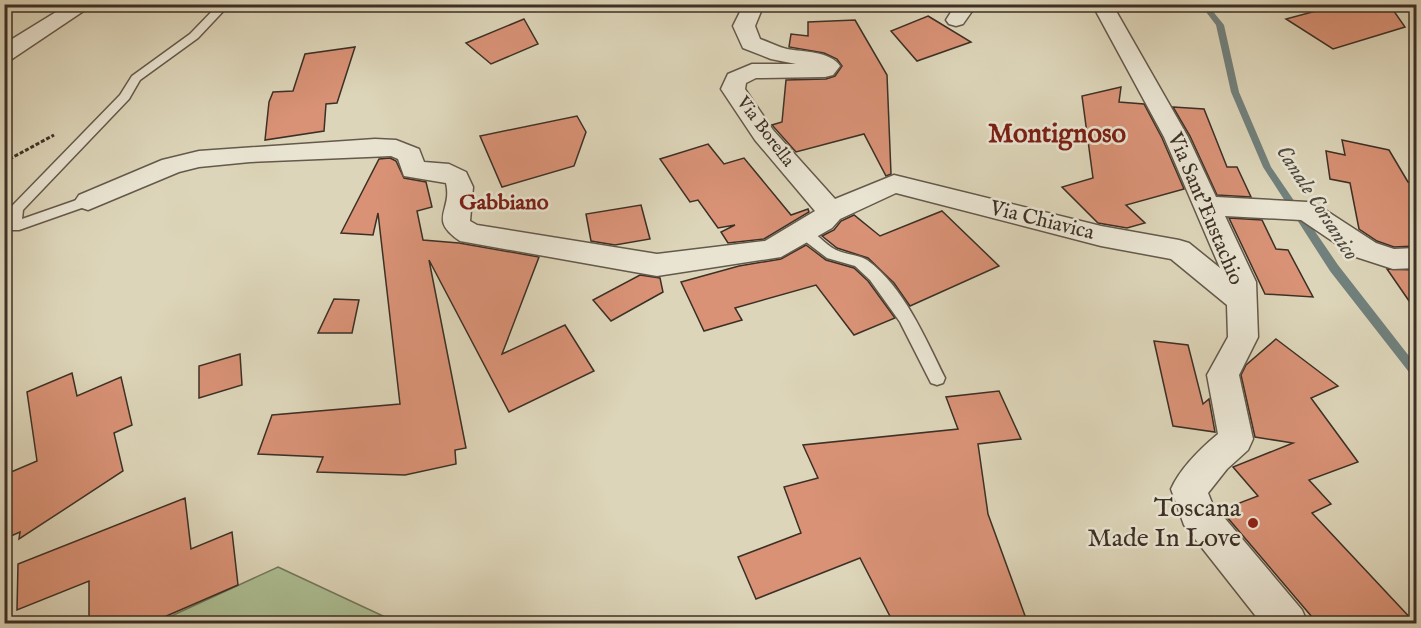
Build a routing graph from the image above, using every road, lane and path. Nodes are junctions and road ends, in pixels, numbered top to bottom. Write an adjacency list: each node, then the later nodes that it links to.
1 (84, 4): 5 (street)
2 (225, 4): 6 (lane)
3 (754, 4): 8 (street, Via Borella)
4 (1102, 4): 7 (street, Via Sant'Eustachio)
5 (4, 54)
6 (88, 201): 9 (street, Via Chiavica)
7 (1207, 206): 10 (street); 11 (street, Via Sant'Eustachio)
8 (831, 212): 9 (street, Via Chiavica); 11 (street, Via Chiavica)
9 (802, 232): 12 (lane)
10 (1416, 258)
11 (1242, 302): 13 (street, Via Sant'Eustachio)
12 (938, 378)
13 (1288, 624)

